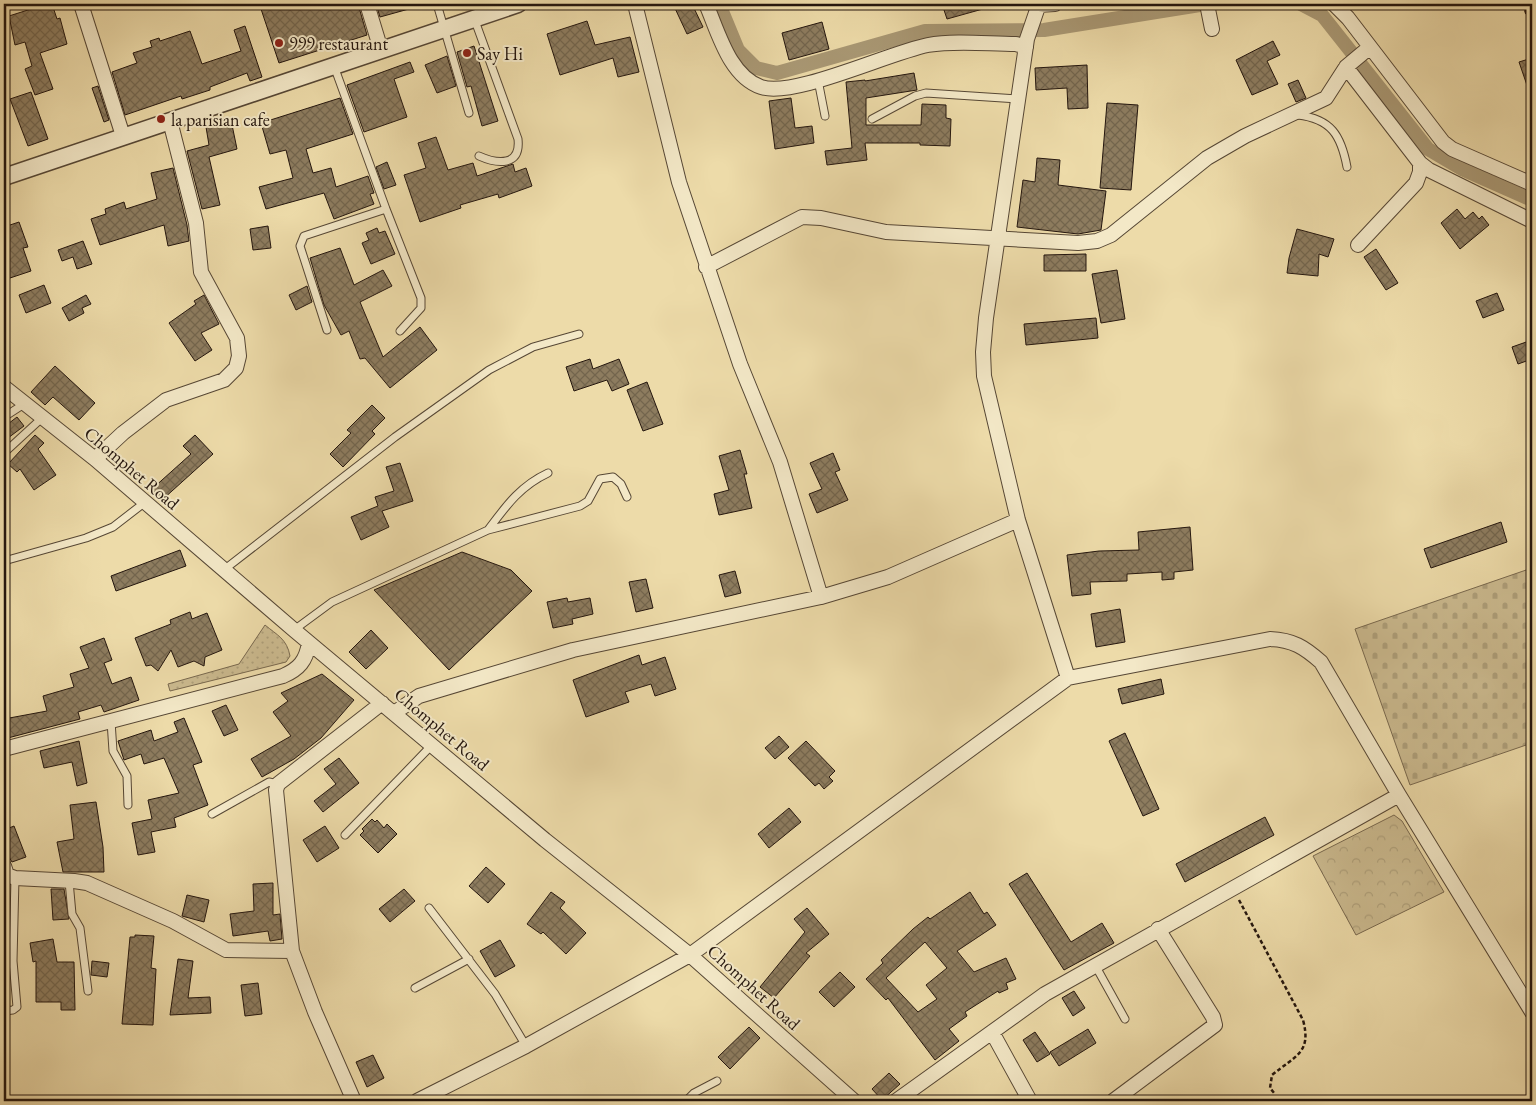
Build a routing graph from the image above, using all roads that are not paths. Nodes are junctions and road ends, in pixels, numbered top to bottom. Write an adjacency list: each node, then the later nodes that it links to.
1 (81, 4): 26 (street)
2 (367, 4): 16 (street)
3 (437, 4): 12 (lane)
4 (518, 4): 11 (street)
5 (635, 4): 36 (street)
6 (706, 4): 19 (street)
7 (1055, 4): 10 (street)
8 (1208, 4): 13 (street)
9 (1334, 4): 15 (street)
10 (1039, 5): 14 (street)
11 (474, 18): 12 (street); 27 (lane)
12 (444, 28): 16 (street); 21 (lane)
13 (1212, 29)
14 (1027, 43): 19 (street); 20 (street)
15 (1370, 47): 18 (street); 31 (street)
16 (381, 50): 17 (street)
17 (334, 66): 25 (street); 32 (lane)
18 (1346, 66): 22 (street); 28 (street)
19 (818, 80): 23 (lane)
20 (1019, 99): 24 (lane); 34 (street)
21 (469, 113)
22 (1295, 114): 29 (lane); 34 (street)
23 (825, 116)
24 (872, 119)
25 (170, 121): 26 (street); 45 (street)
26 (123, 136): 30 (street)
27 (479, 156)
28 (1420, 163): 33 (street); 35 (street)
29 (1347, 166)
30 (5, 173)
31 (1532, 184)
32 (386, 209): 37 (lane); 38 (lane)
33 (1532, 221)
34 (998, 239): 36 (street); 49 (street)
35 (1358, 245)
36 (706, 267): 53 (street)
37 (327, 330)
38 (400, 331)
39 (579, 334): 52 (lane)
40 (4, 387): 41 (street, Chomphet Road)
41 (24, 404): 42 (lane); 43 (street, Chomphet Road)
42 (4, 417)
43 (42, 418): 44 (lane); 45 (street, Chomphet Road)
44 (4, 453)
45 (95, 459): 48 (street, Chomphet Road)
46 (548, 472): 50 (lane)
47 (626, 497): 50 (lane)
48 (144, 503): 51 (lane); 52 (street, Chomphet Road)
49 (1018, 520): 53 (street); 56 (street)
50 (488, 530): 54 (lane)
51 (4, 561)
52 (225, 569): 54 (street, Chomphet Road)
53 (821, 597): 58 (street)
54 (294, 630): 55 (street, Chomphet Road)
55 (309, 643): 57 (street, Chomphet Road); 59 (street)
56 (1068, 678): 63 (street); 73 (street)
57 (382, 703): 58 (street, Chomphet Road); 62 (street)
58 (394, 713): 60 (street, Chomphet Road)
59 (111, 721): 61 (street); 64 (lane)
60 (432, 745): 66 (lane); 73 (street, Chomphet Road)
61 (4, 749)
62 (278, 784): 65 (lane); 72 (street)
63 (1398, 795): 71 (street); 79 (street)
64 (128, 805)
65 (212, 814)
66 (345, 835)
67 (4, 866): 68 (street)
68 (15, 878): 69 (street); 78 (lane)
69 (69, 881): 72 (street); 77 (lane)
70 (429, 908): 74 (lane)
71 (1158, 929): 75 (street); 90 (street)
72 (292, 951): 84 (street)
73 (690, 955): 82 (street); 87 (street, Chomphet Road)
74 (469, 959): 76 (lane); 82 (lane)
75 (1095, 965): 80 (lane); 81 (street)
76 (415, 988)
77 (88, 991)
78 (4, 1011)
79 (1532, 1012)
80 (1125, 1019)
81 (992, 1032): 88 (street); 89 (street)
82 (526, 1046): 85 (street)
83 (717, 1081): 86 (lane)
84 (354, 1101)
85 (417, 1101)
86 (686, 1101)
87 (854, 1101)
88 (896, 1101)
89 (1030, 1101)
90 (1113, 1101)

